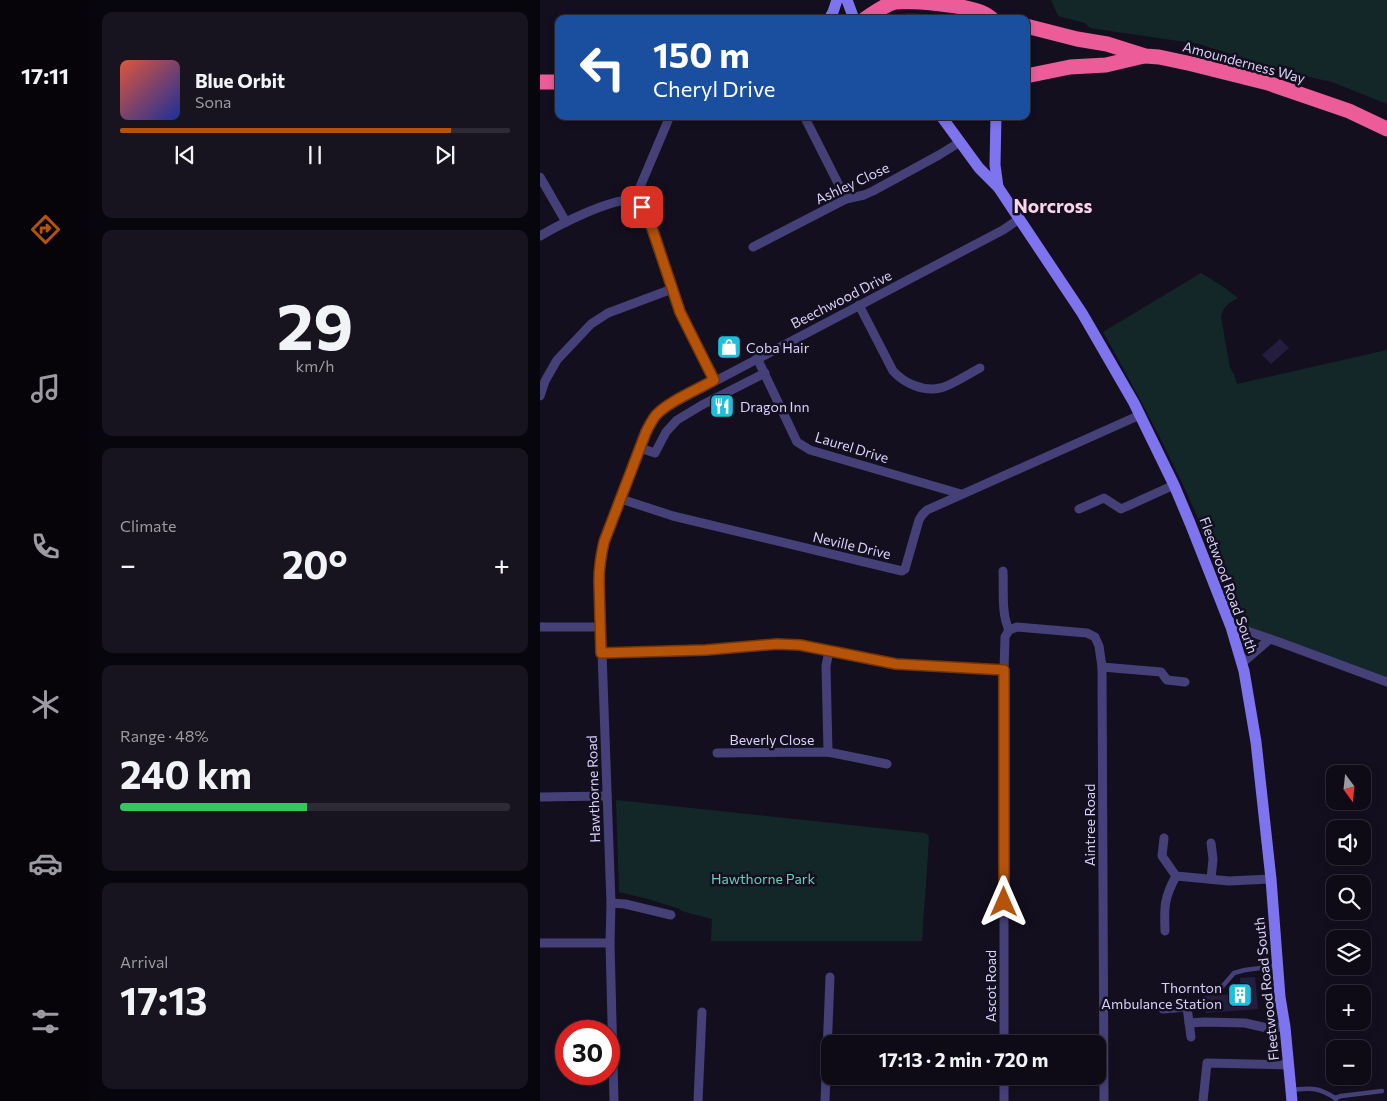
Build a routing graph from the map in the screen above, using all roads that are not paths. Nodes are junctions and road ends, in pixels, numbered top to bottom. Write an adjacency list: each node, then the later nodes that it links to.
1 (837, 0): 5 (main road)
2 (847, 0): 6 (main road)
3 (893, 1): 4 (highway); 7 (highway)
4 (985, 11)
5 (831, 15)
6 (853, 15)
7 (871, 15)
8 (1030, 27): 9 (highway, Amounderness Way)
9 (1146, 56): 10 (highway, Amounderness Way); 17 (highway, Amounderness Way)
10 (1030, 75)
11 (540, 82): 12 (highway)
12 (555, 82)
13 (668, 120): 22 (street)
14 (806, 120): 21 (street)
15 (944, 120): 18 (main road, Fleetwood Road South)
16 (996, 120): 20 (main road, Fleetwood Road South)
17 (1387, 128)
18 (960, 142): 20 (main road, Fleetwood Road South); 21 (street, Ashley Close)
19 (540, 177): 24 (street)
20 (998, 187): 23 (main road, Fleetwood Road South)
21 (846, 199): 26 (street, Ashley Close)
22 (634, 201): 24 (street); 27 (street)
23 (1019, 219): 28 (street, Beechwood Drive); 34 (main road, Fleetwood Road South)
24 (566, 222): 25 (street)
25 (540, 236)
26 (754, 247)
27 (672, 289): 32 (street); 33 (street)
28 (859, 305): 29 (street, Beechwood Drive); 30 (street)
29 (757, 358): 31 (street, Laurel Drive); 32 (street, Beechwood Drive)
30 (980, 368)
31 (765, 373): 35 (street); 38 (street, Laurel Drive)
32 (714, 380): 35 (street, Beechwood Drive)
33 (540, 396)
34 (1140, 416): 37 (main road, Fleetwood Road South); 38 (street, Neville Drive)
35 (640, 448): 36 (street, Beechwood Drive)
36 (628, 481): 39 (street, Hawthorne Road)
37 (1174, 485): 40 (street); 44 (main road, Fleetwood Road South)
38 (961, 494): 39 (street, Neville Drive)
39 (621, 499): 43 (street, Hawthorne Road)
40 (1079, 509)
41 (1004, 571): 45 (street, Ascot Road)
42 (540, 627): 43 (street)
43 (600, 627): 48 (street, Hawthorne Road)
44 (1231, 627): 46 (street); 49 (main road, Fleetwood Road South)
45 (1009, 630): 50 (street, Aintree Road); 51 (street, Ascot Road)
46 (1270, 639): 49 (street); 53 (street)
47 (829, 651): 48 (street); 51 (street); 54 (street, Beverly Close)
48 (601, 653): 57 (street, Hawthorne Road)
49 (1242, 663): 63 (main road, Fleetwood Road South)
50 (1102, 667): 52 (street); 87 (street, Aintree Road)
51 (1004, 670): 76 (street, Ascot Road)
52 (1185, 682)
53 (1387, 682)
54 (828, 752): 55 (street, Beverly Close); 56 (street, Beverly Close)
55 (717, 753)
56 (887, 764)
57 (607, 796): 58 (street); 64 (street, Hawthorne Road)
58 (540, 797)
59 (1164, 838): 61 (street)
60 (1211, 843): 62 (street)
61 (1176, 876): 62 (street); 66 (street)
62 (1211, 879): 63 (street)
63 (1271, 879): 69 (main road, Fleetwood Road South)
64 (611, 903): 65 (street); 68 (street, Hawthorne Road)
65 (671, 916)
66 (1165, 931)
67 (540, 943): 68 (street)
68 (610, 944): 83 (street, Hawthorne Road)
69 (1278, 966): 71 (lane); 75 (main road, Fleetwood Road South)
70 (830, 977): 85 (street)
71 (1221, 988)
72 (1163, 1009): 74 (street)
73 (702, 1012): 84 (street)
74 (1189, 1023): 75 (street); 77 (street)
75 (1285, 1027): 78 (main road, Fleetwood Road South)
76 (1004, 1035)
77 (1191, 1036)
78 (1289, 1065): 81 (main road, Fleetwood Road South); 88 (street)
79 (1004, 1085): 86 (street)
80 (1382, 1091): 82 (lane)
81 (1292, 1096): 82 (lane)
82 (1335, 1100)
83 (614, 1101)
84 (698, 1101)
85 (825, 1101)
86 (1004, 1101)
87 (1104, 1101)
88 (1203, 1101)

